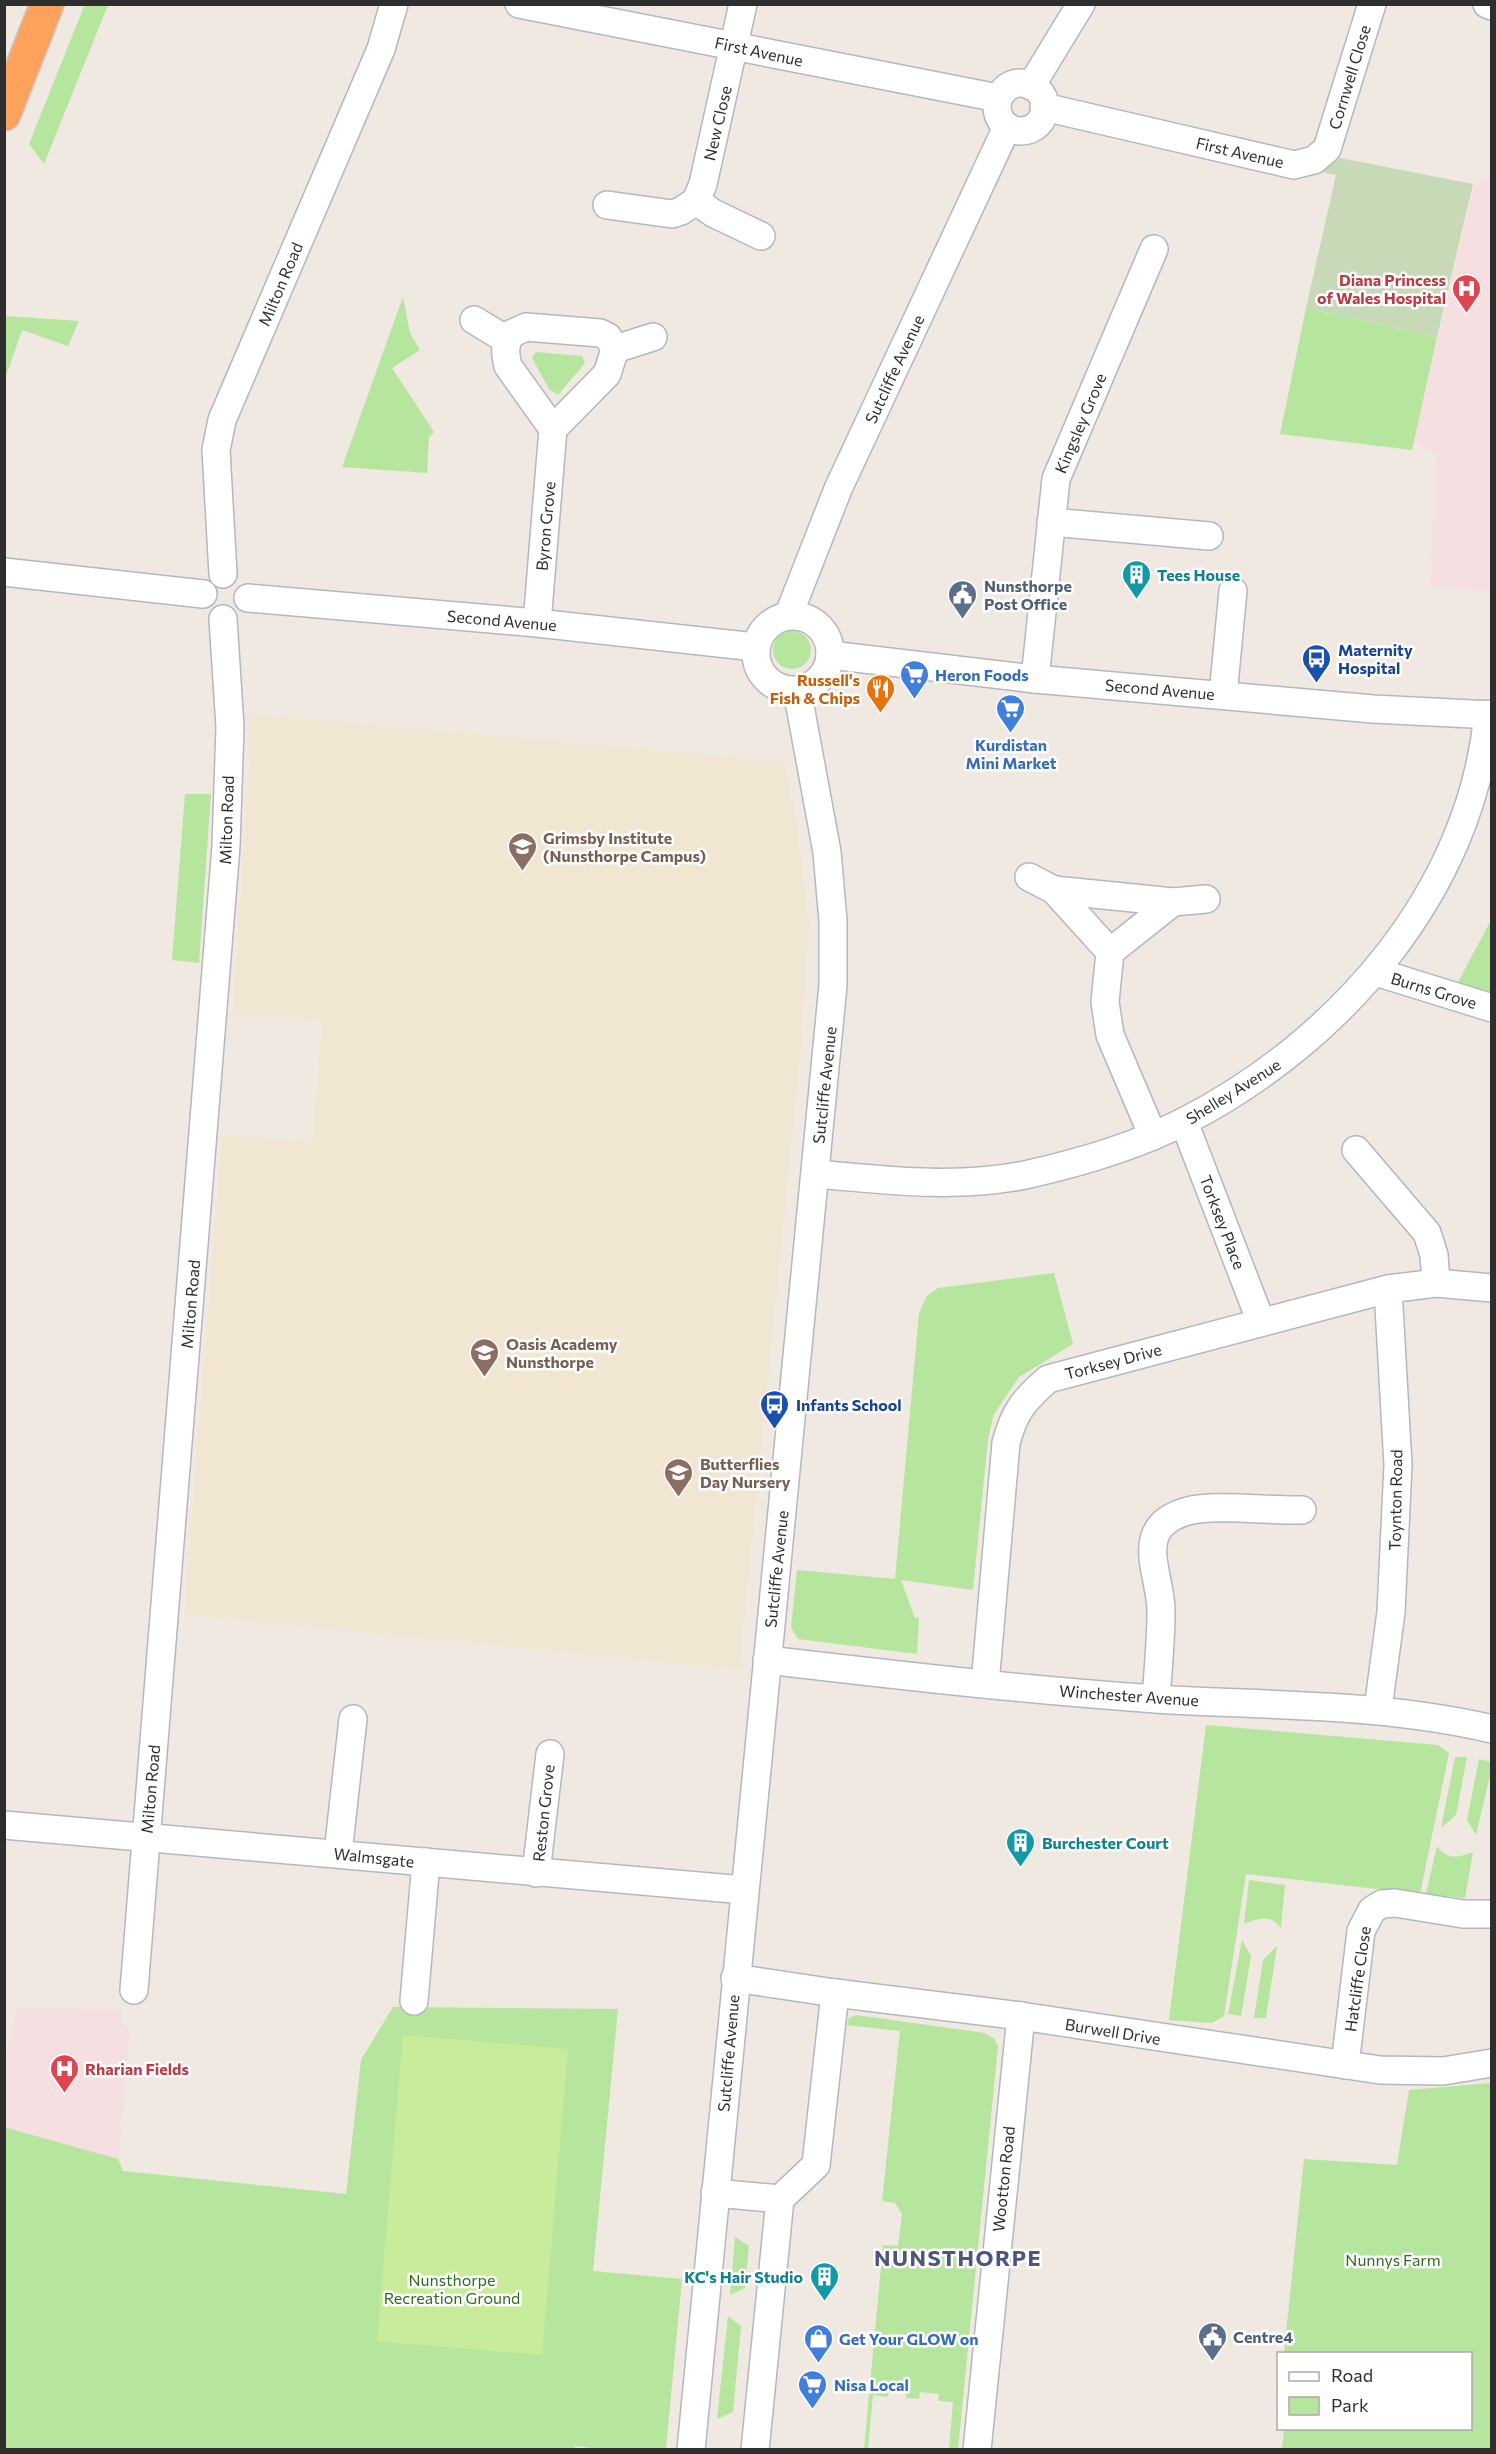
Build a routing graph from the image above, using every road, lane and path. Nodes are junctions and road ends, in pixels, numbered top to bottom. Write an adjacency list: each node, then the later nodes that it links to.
1 (47, 4): 12 (highway)
2 (394, 4): 27 (street, Milton Road)
3 (519, 4): 9 (street, First Avenue)
4 (742, 4): 9 (street, New Close)
5 (1081, 4): 10 (street)
6 (1372, 4): 14 (street, Cornwell Close)
7 (1487, 4): 8 (street)
8 (1491, 6)
9 (734, 45): 11 (street, First Avenue); 15 (street, New Close)
10 (1038, 96): 11 (street); 13 (street); 14 (street, First Avenue)
11 (998, 98): 13 (street)
12 (4, 114)
13 (1007, 127): 31 (street, Sutcliffe Avenue)
14 (1327, 149)
15 (696, 201): 16 (street); 17 (street)
16 (608, 205)
17 (761, 236)
18 (1154, 249): 24 (street, Kingsley Grove)
19 (474, 320): 21 (street)
20 (653, 337): 22 (street)
21 (507, 340): 22 (street); 23 (street)
22 (615, 349): 23 (street)
23 (553, 429): 33 (street, Byron Grove)
24 (1051, 522): 25 (street); 36 (street, Kingsley Grove)
25 (1209, 536)
26 (4, 572): 29 (street)
27 (223, 574): 29 (street); 30 (street)
28 (1233, 591): 38 (street)
29 (203, 594): 32 (street)
30 (248, 598): 32 (street); 33 (street, Second Avenue)
31 (789, 614): 34 (street); 35 (street)
32 (223, 619): 64 (street, Milton Road)
33 (537, 623): 34 (street, Second Avenue)
34 (755, 647): 37 (street)
35 (830, 655): 36 (street, Second Avenue); 37 (street)
36 (1035, 679): 38 (street, Second Avenue)
37 (797, 690): 50 (street, Sutcliffe Avenue)
38 (1223, 695): 39 (street, Second Avenue)
39 (1490, 714): 45 (street, Shelley Avenue)
40 (1029, 877): 41 (street)
41 (1054, 890): 43 (street); 44 (street)
42 (1206, 899): 43 (street)
43 (1173, 902): 44 (street)
44 (1110, 952): 48 (street)
45 (1376, 972): 46 (street, Burns Grove); 47 (street, Shelley Avenue)
46 (1491, 1008)
47 (1184, 1122): 48 (street, Shelley Avenue); 54 (street, Torksey Place)
48 (1153, 1136): 50 (street, Shelley Avenue)
49 (1356, 1150): 51 (street)
50 (816, 1174): 56 (street, Sutcliffe Avenue)
51 (1436, 1283): 52 (street, Torksey Drive); 53 (street, Torksey Drive)
52 (1491, 1288)
53 (1388, 1289): 54 (street, Torksey Drive); 59 (street, Toynton Road)
54 (1261, 1323): 57 (street, Torksey Drive)
55 (1302, 1510): 58 (street)
56 (766, 1660): 57 (street, Winchester Avenue); 68 (street, Sutcliffe Avenue)
57 (985, 1684): 58 (street, Winchester Avenue)
58 (1156, 1699): 59 (street, Winchester Avenue)
59 (1378, 1709): 61 (street, Winchester Avenue)
60 (353, 1719): 65 (street)
61 (1491, 1729)
62 (549, 1754): 67 (street, Reston Grove)
63 (4, 1825): 64 (street, Walmsgate)
64 (146, 1836): 65 (street, Walmsgate); 71 (street, Milton Road)
65 (338, 1853): 66 (street, Walmsgate)
66 (426, 1862): 67 (street, Walmsgate); 73 (street)
67 (536, 1873): 68 (street, Walmsgate)
68 (744, 1890): 70 (street, Sutcliffe Avenue)
69 (1491, 1914): 76 (street, Hatcliffe Close)
70 (735, 1978): 72 (street, Burwell Drive); 77 (street, Sutcliffe Avenue)
71 (134, 1990)
72 (835, 1993): 74 (street, Burwell Drive); 78 (street)
73 (414, 2001)
74 (1021, 2016): 76 (street, Burwell Drive); 81 (street, Wootton Road)
75 (1491, 2063): 76 (street, Burwell Drive)
76 (1345, 2065)
77 (715, 2193): 78 (street); 79 (street, Sutcliffe Avenue)
78 (780, 2199): 80 (street)
79 (691, 2450)
80 (755, 2450)
81 (976, 2450)

